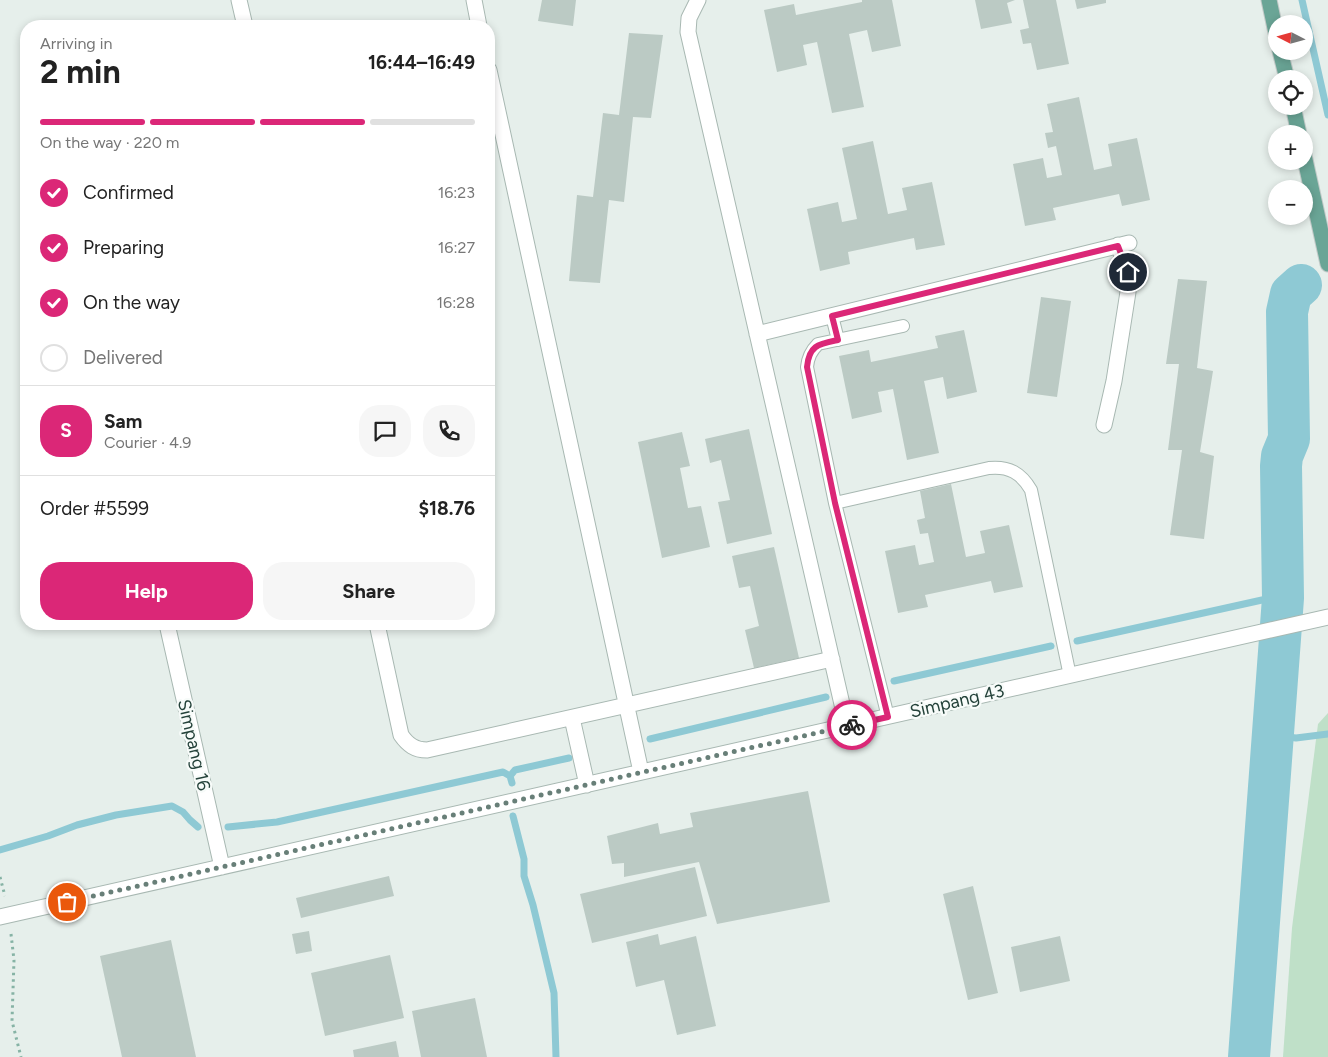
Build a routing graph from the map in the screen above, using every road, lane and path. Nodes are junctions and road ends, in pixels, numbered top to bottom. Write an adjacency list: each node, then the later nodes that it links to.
1 (239, 0): 6 (street)
2 (474, 0): 7 (street)
3 (698, 0): 13 (street)
4 (1269, 0): 5 (main road)
5 (1272, 15)
6 (244, 20)
7 (478, 20)
8 (495, 98): 22 (street)
9 (1307, 170): 10 (main road)
10 (1328, 264)
11 (832, 316): 13 (street); 14 (lane); 15 (street)
12 (904, 326): 14 (lane)
13 (757, 334): 20 (street)
14 (838, 340): 16 (lane)
15 (1104, 425)
16 (835, 503): 21 (lane); 23 (lane)
17 (1328, 617): 21 (street, Simpang 43)
18 (168, 630): 28 (street, Simpang 16)
19 (378, 630): 24 (street)
20 (832, 659): 22 (street); 25 (street)
21 (1070, 676): 23 (street, Simpang 43)
22 (625, 706): 24 (street); 26 (street)
23 (888, 717): 25 (street, Simpang 43)
24 (572, 718): 27 (street)
25 (847, 726): 26 (street, Simpang 43)
26 (641, 772): 27 (street, Simpang 43)
27 (587, 785): 28 (street, Simpang 43)
28 (222, 867): 29 (street, Simpang 43)
29 (5, 916): 30 (path)
30 (20, 1057)

